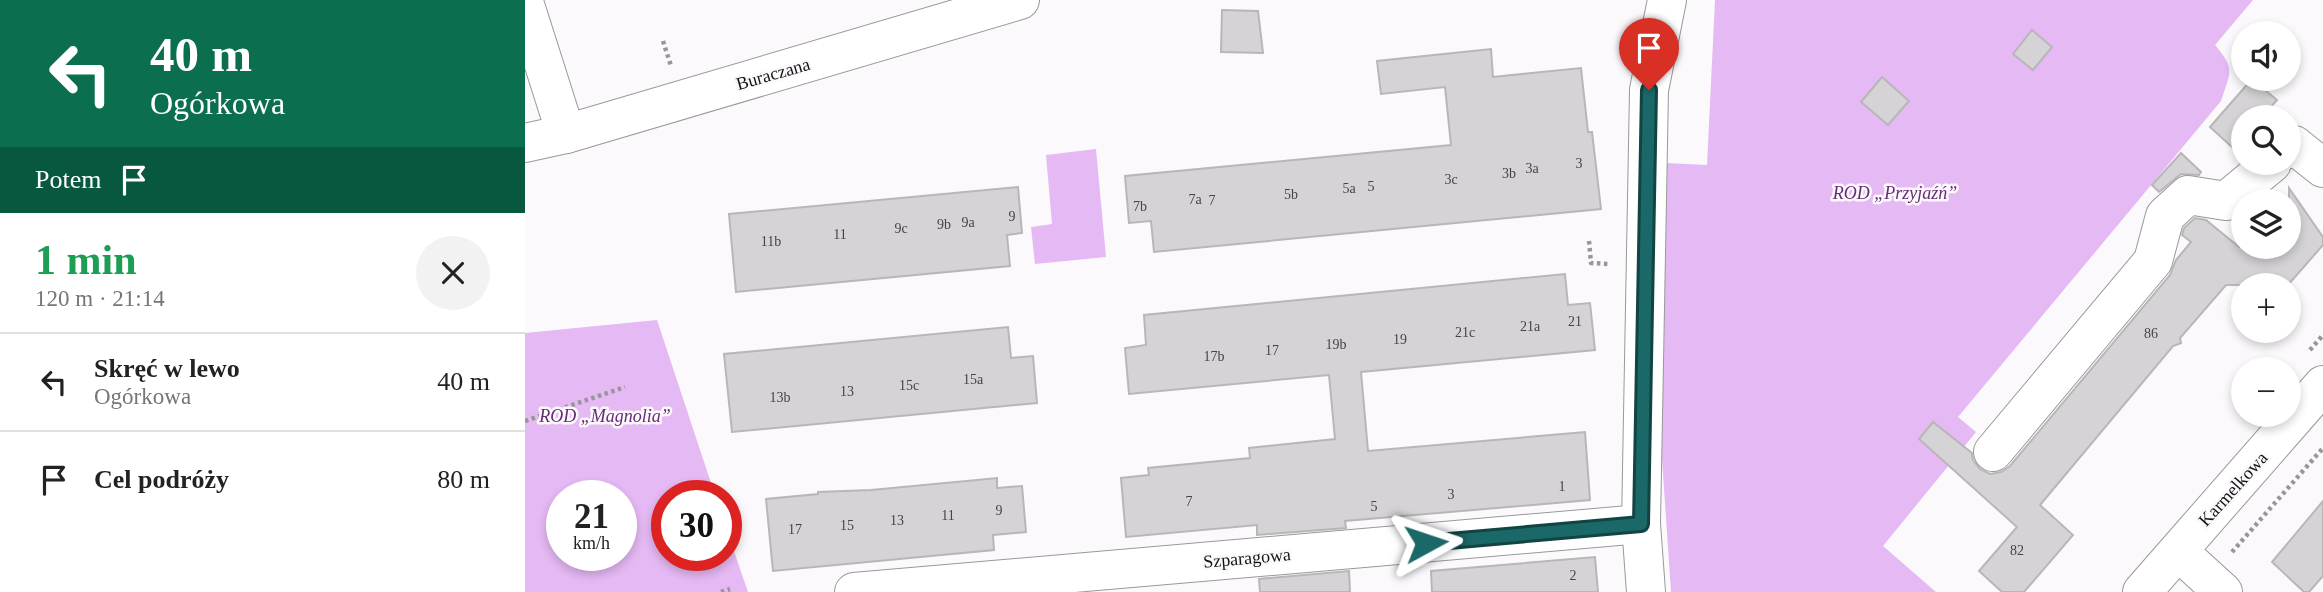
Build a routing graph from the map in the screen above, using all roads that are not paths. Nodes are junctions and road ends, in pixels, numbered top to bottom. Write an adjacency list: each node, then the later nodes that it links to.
1 (1020, 0): 4 (street, Buraczana)
2 (1667, 0): 11 (street)
3 (525, 5): 4 (street)
4 (566, 134): 5 (street, Buraczana)
5 (525, 144)
6 (2301, 151): 7 (street)
7 (2323, 168)
8 (2257, 175): 10 (street)
9 (2318, 403): 12 (street, Karmelkowa)
10 (1993, 452)
11 (1641, 524): 14 (street, Szparagowa); 15 (street)
12 (2178, 551): 13 (street); 16 (street, Karmelkowa)
13 (2216, 585)
14 (854, 592)
15 (1646, 592)
16 (2142, 592)

